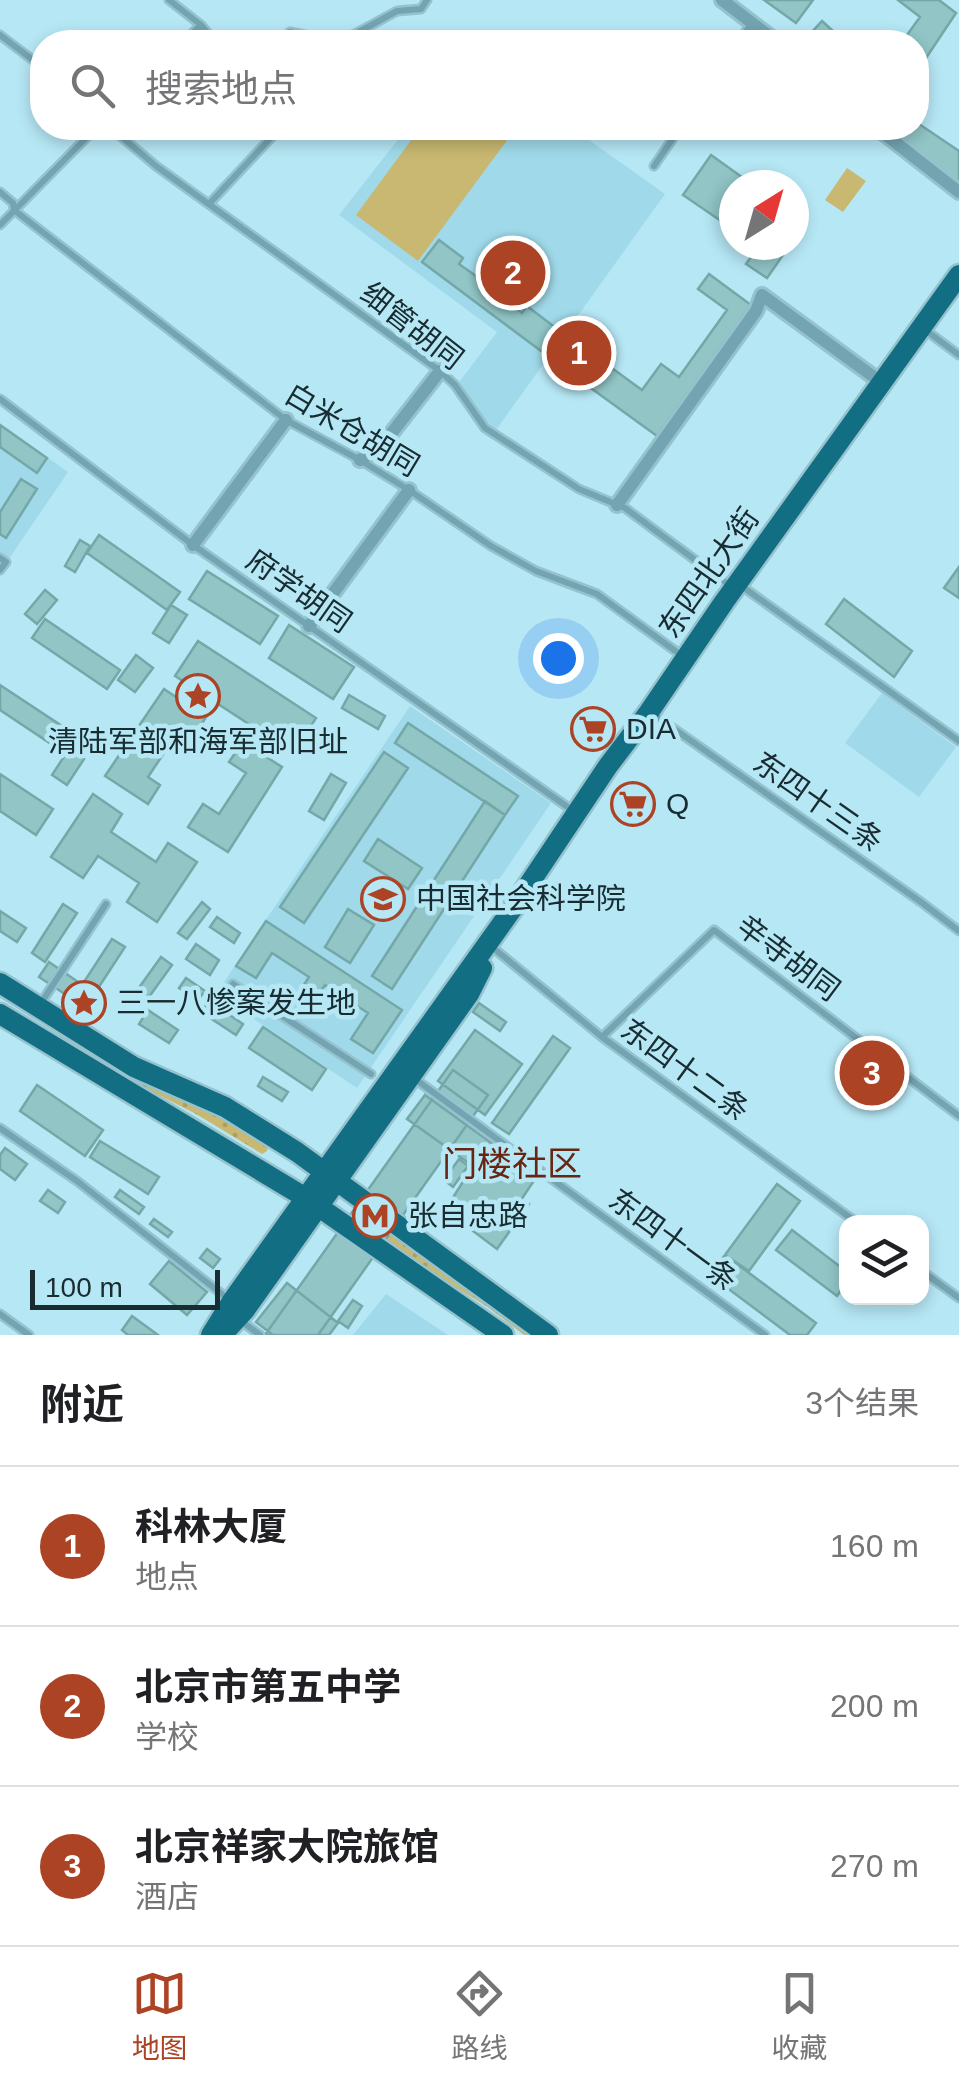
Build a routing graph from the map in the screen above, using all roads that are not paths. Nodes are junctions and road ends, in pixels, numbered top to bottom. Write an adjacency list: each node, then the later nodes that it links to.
1 (169, 0): 5 (lane)
2 (427, 0): 8 (lane)
3 (722, 0): 4 (street)
4 (752, 22): 9 (lane); 10 (street)
5 (201, 25): 6 (lane); 7 (lane)
6 (196, 30)
7 (205, 30)
8 (362, 30)
9 (746, 30)
10 (762, 30)
11 (0, 35): 12 (lane)
12 (30, 58)
13 (84, 140): 22 (lane)
14 (125, 140): 21 (lane, 细管胡同)
15 (269, 140): 21 (lane)
16 (672, 140): 18 (lane)
17 (892, 140): 20 (street)
18 (654, 166)
19 (0, 192): 22 (lane, 白米仓胡同)
20 (959, 192)
21 (209, 204): 27 (lane, 细管胡同)
22 (14, 210): 23 (lane); 30 (lane, 白米仓胡同)
23 (0, 226)
24 (959, 276): 25 (main road, 东四北大街)
25 (922, 327): 26 (lane); 28 (main road, 东四北大街)
26 (959, 355)
27 (440, 371): 31 (street); 33 (lane, 细管胡同)
28 (882, 383): 33 (street); 37 (main road, 东四北大街)
29 (0, 400): 34 (lane, 府学胡同)
30 (286, 420): 31 (lane, 白米仓胡同); 34 (street)
31 (360, 460): 32 (lane, 白米仓胡同)
32 (409, 490): 38 (street); 39 (lane, 白米仓胡同)
33 (617, 506): 37 (lane, 细管胡同)
34 (193, 545): 38 (lane, 府学胡同)
35 (0, 558): 36 (lane)
36 (0, 570)
37 (736, 586): 39 (main road, 东四北大街); 41 (lane, 细管胡同)
38 (309, 626): 42 (lane, 府学胡同)
39 (686, 658): 40 (main road, 东四北大街)
40 (649, 712): 42 (main road, 东四北大街); 45 (lane, 东四十三条)
41 (959, 741)
42 (576, 813): 44 (main road, 东四北大街)
43 (106, 904): 49 (lane)
44 (513, 908): 46 (main road, 东四北大街); 56 (main road, 东四北大街)
45 (959, 931)
46 (492, 947): 51 (lane, 东四十二条); 53 (main road, 东四北大街)
47 (0, 983): 49 (main road)
48 (233, 984): 52 (lane)
49 (38, 1008): 56 (main road)
50 (0, 1014): 57 (main road)
51 (602, 1037): 54 (lane, 辛寺胡同); 58 (lane, 东四十二条)
52 (371, 1074)
53 (410, 1076): 56 (main road, 东四北大街); 69 (lane, 东四十一条)
54 (959, 1116)
55 (0, 1128): 61 (lane)
56 (330, 1176): 57 (main road, 东四北大街); 68 (main road)
57 (312, 1202): 61 (main road, 东四北大街); 67 (main road)
58 (846, 1215)
59 (929, 1276): 60 (lane)
60 (959, 1298)
61 (234, 1310): 64 (main road, 东四北大街); 65 (main road, 东四北大街); 66 (lane)
62 (0, 1314): 63 (lane)
63 (29, 1335)
64 (211, 1335)
65 (222, 1335)
66 (260, 1335)
67 (503, 1335)
68 (548, 1335)
69 (765, 1335)

